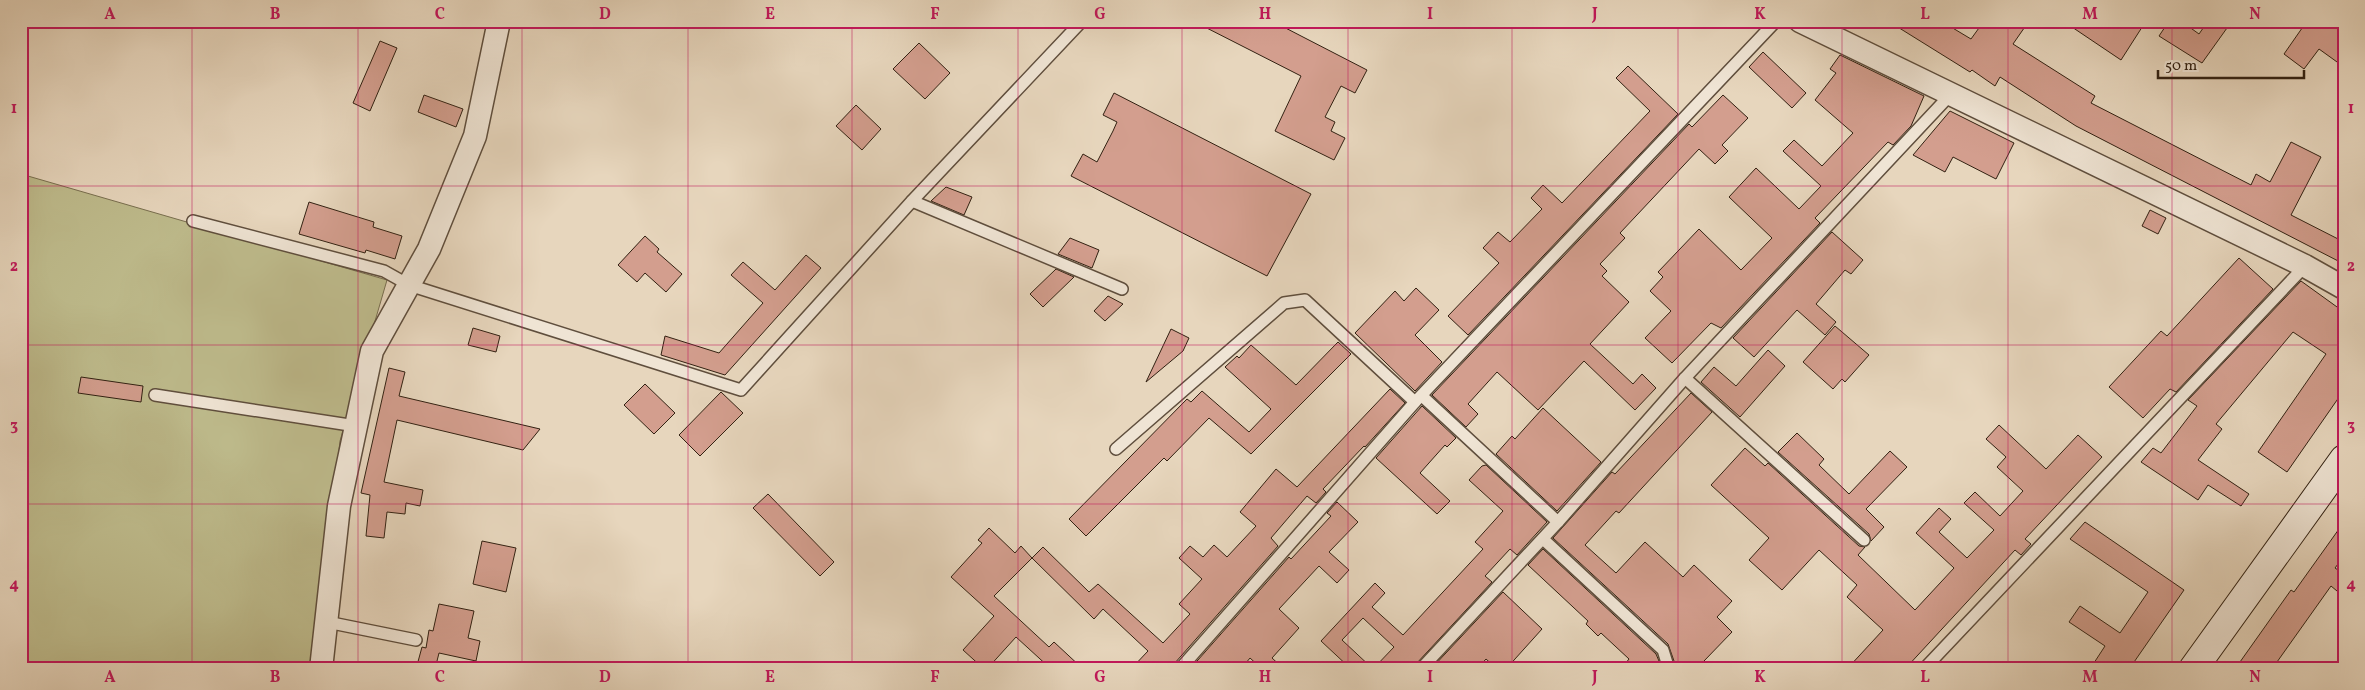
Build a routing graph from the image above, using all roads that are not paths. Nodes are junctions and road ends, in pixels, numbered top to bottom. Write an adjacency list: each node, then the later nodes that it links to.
1 (499, 21): 9 (street)
2 (1082, 21): 6 (lane)
3 (1776, 21): 14 (lane)
4 (1800, 21): 5 (street)
5 (1951, 94): 8 (street); 12 (lane)
6 (912, 201): 9 (lane); 11 (lane)
7 (193, 221): 9 (lane)
8 (2305, 266): 10 (street); 27 (lane)
9 (409, 285): 15 (street)
10 (2344, 288)
11 (1122, 289)
12 (1685, 378): 18 (lane); 20 (lane)
13 (155, 395): 15 (lane)
14 (1419, 399): 16 (lane); 18 (lane); 24 (lane)
15 (356, 426): 21 (street)
16 (1116, 449)
17 (2344, 459): 28 (main road)
18 (1558, 522): 19 (lane)
19 (1543, 539): 25 (lane); 26 (lane)
20 (1864, 540)
21 (326, 622): 22 (lane); 23 (street)
22 (416, 640)
23 (322, 669)
24 (1180, 669)
25 (1421, 669)
26 (1662, 669)
27 (1924, 669)
28 (2193, 669)

